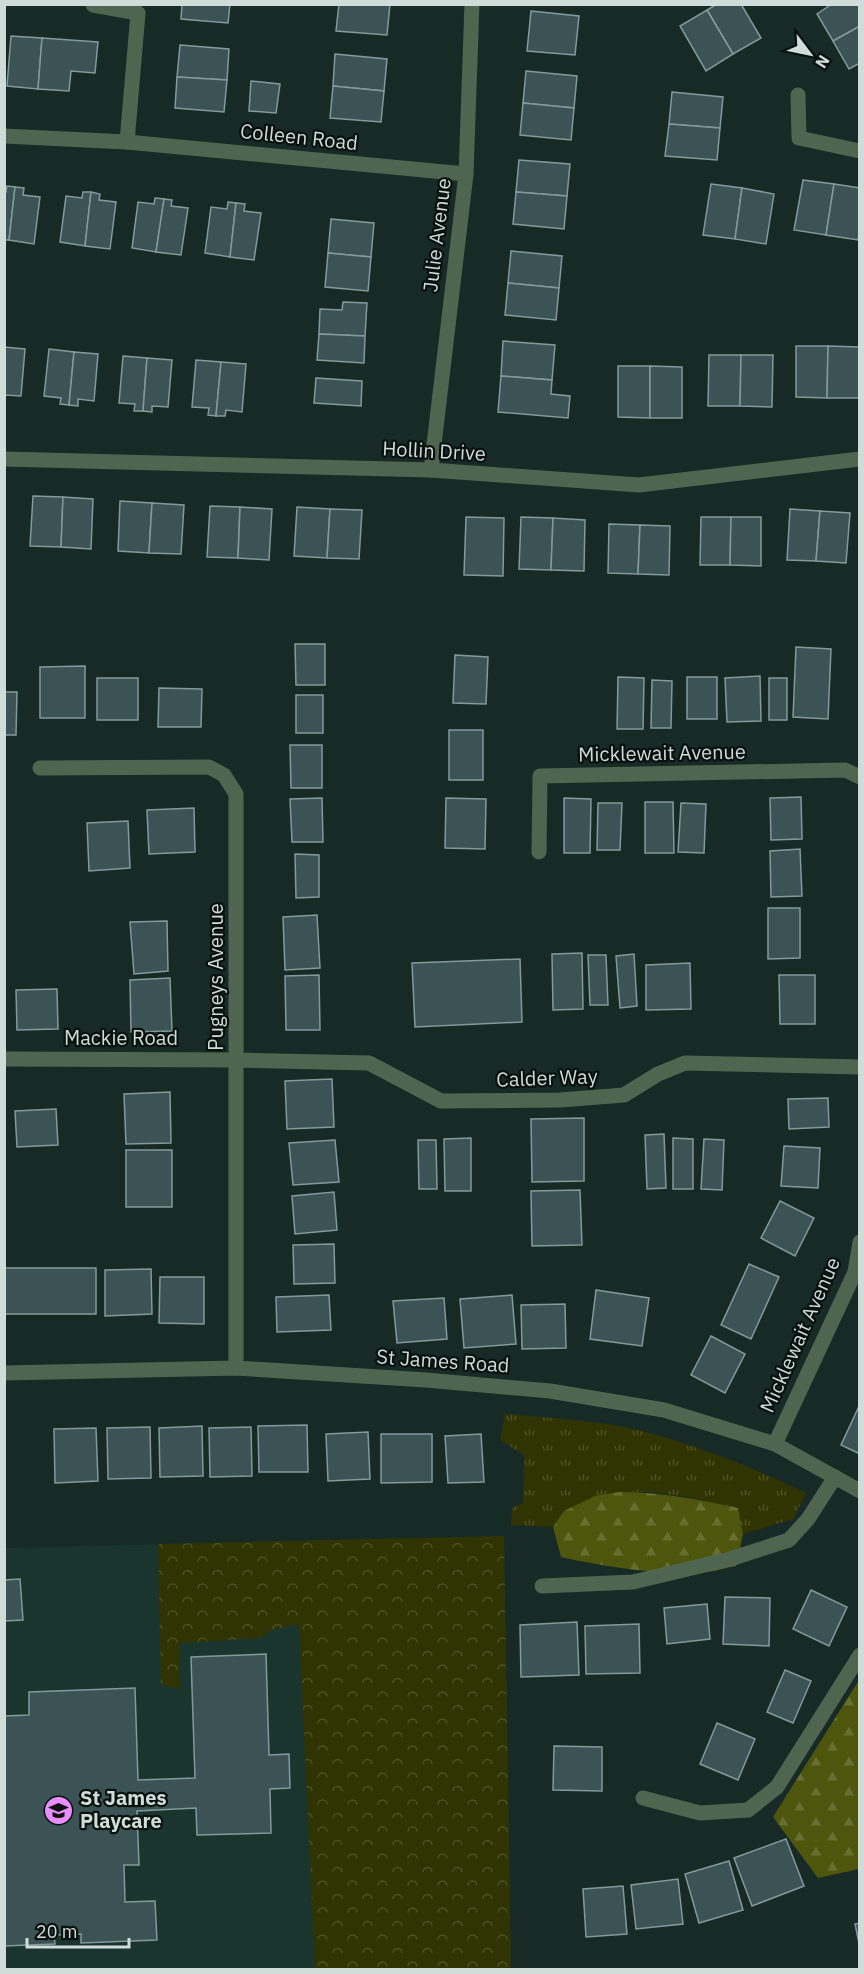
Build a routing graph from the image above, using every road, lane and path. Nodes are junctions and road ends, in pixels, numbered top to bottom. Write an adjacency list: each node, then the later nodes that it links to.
1 (472, 4): 7 (street, Julie Avenue)
2 (93, 5): 5 (street)
3 (798, 95): 6 (street)
4 (4, 136): 5 (street, Colleen Road)
5 (128, 142): 7 (street, Colleen Road)
6 (860, 151)
7 (466, 174): 10 (street, Julie Avenue)
8 (4, 459): 10 (street, Hollin Drive)
9 (860, 459): 10 (street, Hollin Drive)
10 (431, 470)
11 (40, 768): 15 (street, Pugneys Avenue)
12 (860, 777): 13 (street, Micklewait Avenue)
13 (539, 852)
14 (4, 1059): 15 (street, Mackie Road)
15 (237, 1060): 16 (street, Calder Way); 18 (street, Pugneys Avenue)
16 (860, 1066)
17 (860, 1242): 20 (street, Micklewait Avenue)
18 (236, 1368): 19 (street, St James Road); 20 (street, St James Road)
19 (4, 1373)
20 (776, 1444): 21 (street, St James Road)
21 (835, 1477): 22 (street, St James Road); 23 (street)
22 (860, 1491)
23 (542, 1586)
24 (860, 1656): 25 (street)
25 (643, 1798)

